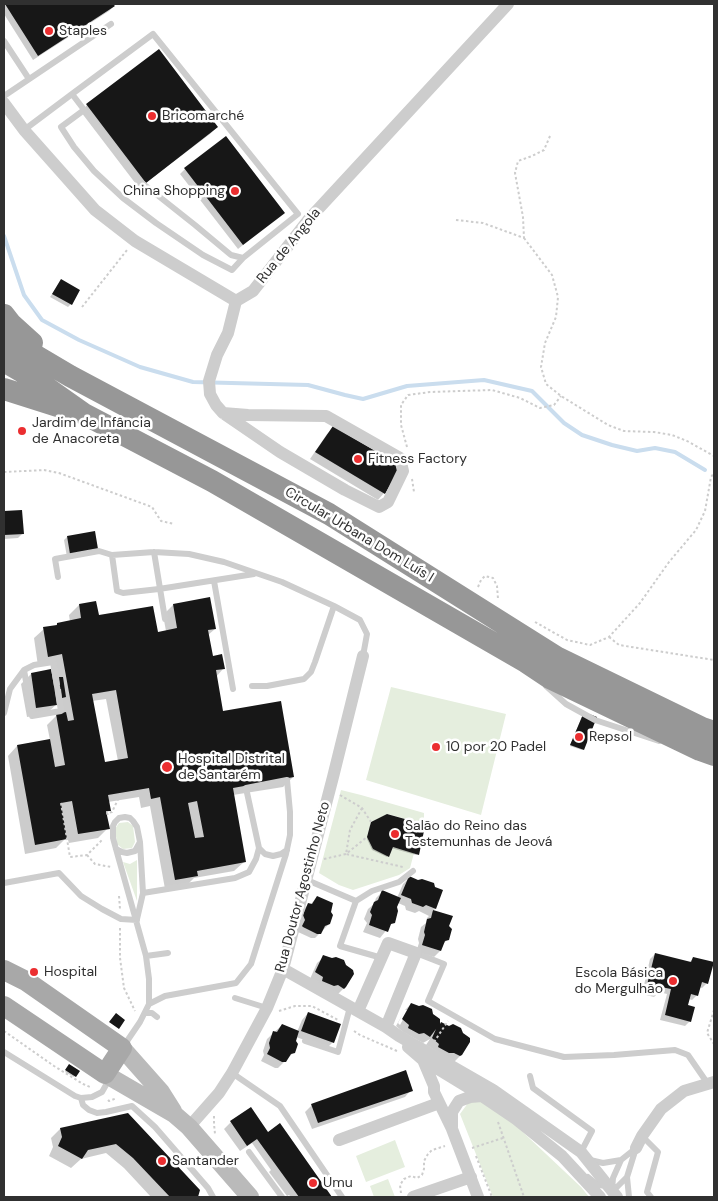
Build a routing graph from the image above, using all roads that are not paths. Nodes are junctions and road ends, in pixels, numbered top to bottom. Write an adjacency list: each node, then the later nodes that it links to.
1 (508, 4): 10 (street, Rua de Angola)
2 (111, 24): 4 (lane)
3 (4, 41): 4 (lane)
4 (29, 78): 6 (lane)
5 (72, 94): 8 (lane); 9 (lane); 10 (lane)
6 (4, 96)
7 (4, 103): 9 (street)
8 (84, 110): 11 (lane); 11 (lane)
9 (24, 130): 12 (street)
10 (304, 217): 11 (lane); 12 (street, Rua de Angola)
11 (243, 258)
12 (236, 301): 18 (street)
13 (4, 315): 16 (highway)
14 (4, 337): 16 (highway, Circular Urbana Dom Luís I)
15 (4, 361): 19 (highway, Circular Urbana Dom Luís I)
16 (70, 376): 36 (highway, Circular Urbana Dom Luís I)
17 (4, 389): 19 (highway)
18 (223, 413): 20 (street); 21 (street)
19 (84, 414): 31 (highway, Circular Urbana Dom Luís I)
20 (271, 416): 21 (street); 21 (street)
21 (262, 440)
22 (154, 552): 23 (lane); 24 (lane); 27 (lane)
23 (112, 556): 25 (lane); 27 (lane)
24 (256, 574): 26 (lane); 28 (lane)
25 (58, 578)
26 (214, 581): 27 (lane); 34 (lane)
27 (159, 589): 29 (lane)
28 (334, 606): 30 (lane); 33 (lane)
29 (165, 619)
30 (363, 656): 45 (street, Rua Doutor Agostinho Neto)
31 (526, 662): 37 (lane); 39 (highway, Circular Urbana Dom Luís I)
32 (24, 670): 32 (lane); 35 (lane)
33 (252, 686)
34 (233, 689)
35 (4, 713)
36 (714, 732)
37 (661, 741)
38 (671, 744): 39 (lane)
39 (707, 752)
40 (140, 842): 42 (lane); 42 (lane); 47 (lane)
41 (258, 848): 43 (lane); 43 (lane); 47 (lane)
42 (116, 849): 49 (lane)
43 (286, 850): 59 (lane)
44 (413, 871): 48 (lane)
45 (307, 880): 48 (lane); 54 (street, Rua Doutor Agostinho Neto)
46 (4, 883): 49 (lane)
47 (143, 892): 49 (lane)
48 (356, 900): 53 (lane)
49 (137, 920): 52 (lane)
50 (168, 953): 52 (lane)
51 (416, 953): 53 (street); 65 (street); 73 (lane)
52 (146, 956): 59 (lane)
53 (382, 958): 62 (street)
54 (283, 969): 61 (street, Rua Doutor Agostinho Neto); 62 (street)
55 (4, 970): 56 (main road)
56 (26, 981): 57 (main road); 67 (main road)
57 (4, 982)
58 (234, 998): 61 (lane)
59 (149, 1004): 63 (lane)
60 (4, 1006): 71 (main road)
61 (267, 1008): 70 (street, Rua Doutor Agostinho Neto)
62 (354, 1009): 65 (street); 66 (lane)
63 (145, 1014): 64 (lane); 67 (lane)
64 (157, 1017)
65 (386, 1027): 69 (street)
66 (305, 1041)
67 (122, 1048): 71 (main road); 77 (main road)
68 (4, 1052): 74 (lane)
69 (424, 1056): 75 (street); 76 (street); 83 (street)
70 (232, 1073): 78 (street, Rua Doutor Agostinho Neto); 93 (lane)
71 (108, 1076): 74 (lane); 77 (main road)
72 (530, 1076): 83 (lane)
73 (711, 1083): 81 (street)
74 (81, 1098): 90 (lane)
75 (487, 1100): 79 (street); 84 (street)
76 (439, 1103): 79 (street); 80 (street)
77 (174, 1114): 78 (main road)
78 (189, 1127): 91 (main road)
79 (452, 1129): 86 (street)
80 (339, 1140)
81 (639, 1142): 85 (lane); 87 (lane); 97 (lane)
82 (249, 1152): 92 (lane)
83 (584, 1155): 85 (lane); 88 (street)
84 (562, 1156): 88 (lane); 95 (street)
85 (621, 1160): 88 (lane)
86 (471, 1177): 89 (street); 94 (street)
87 (628, 1177): 88 (lane); 96 (lane)
88 (612, 1191)
89 (420, 1196)
90 (213, 1197)
91 (250, 1197)
92 (282, 1197)
93 (342, 1197)
94 (478, 1197)
95 (600, 1197)
96 (629, 1197)
97 (651, 1197)

